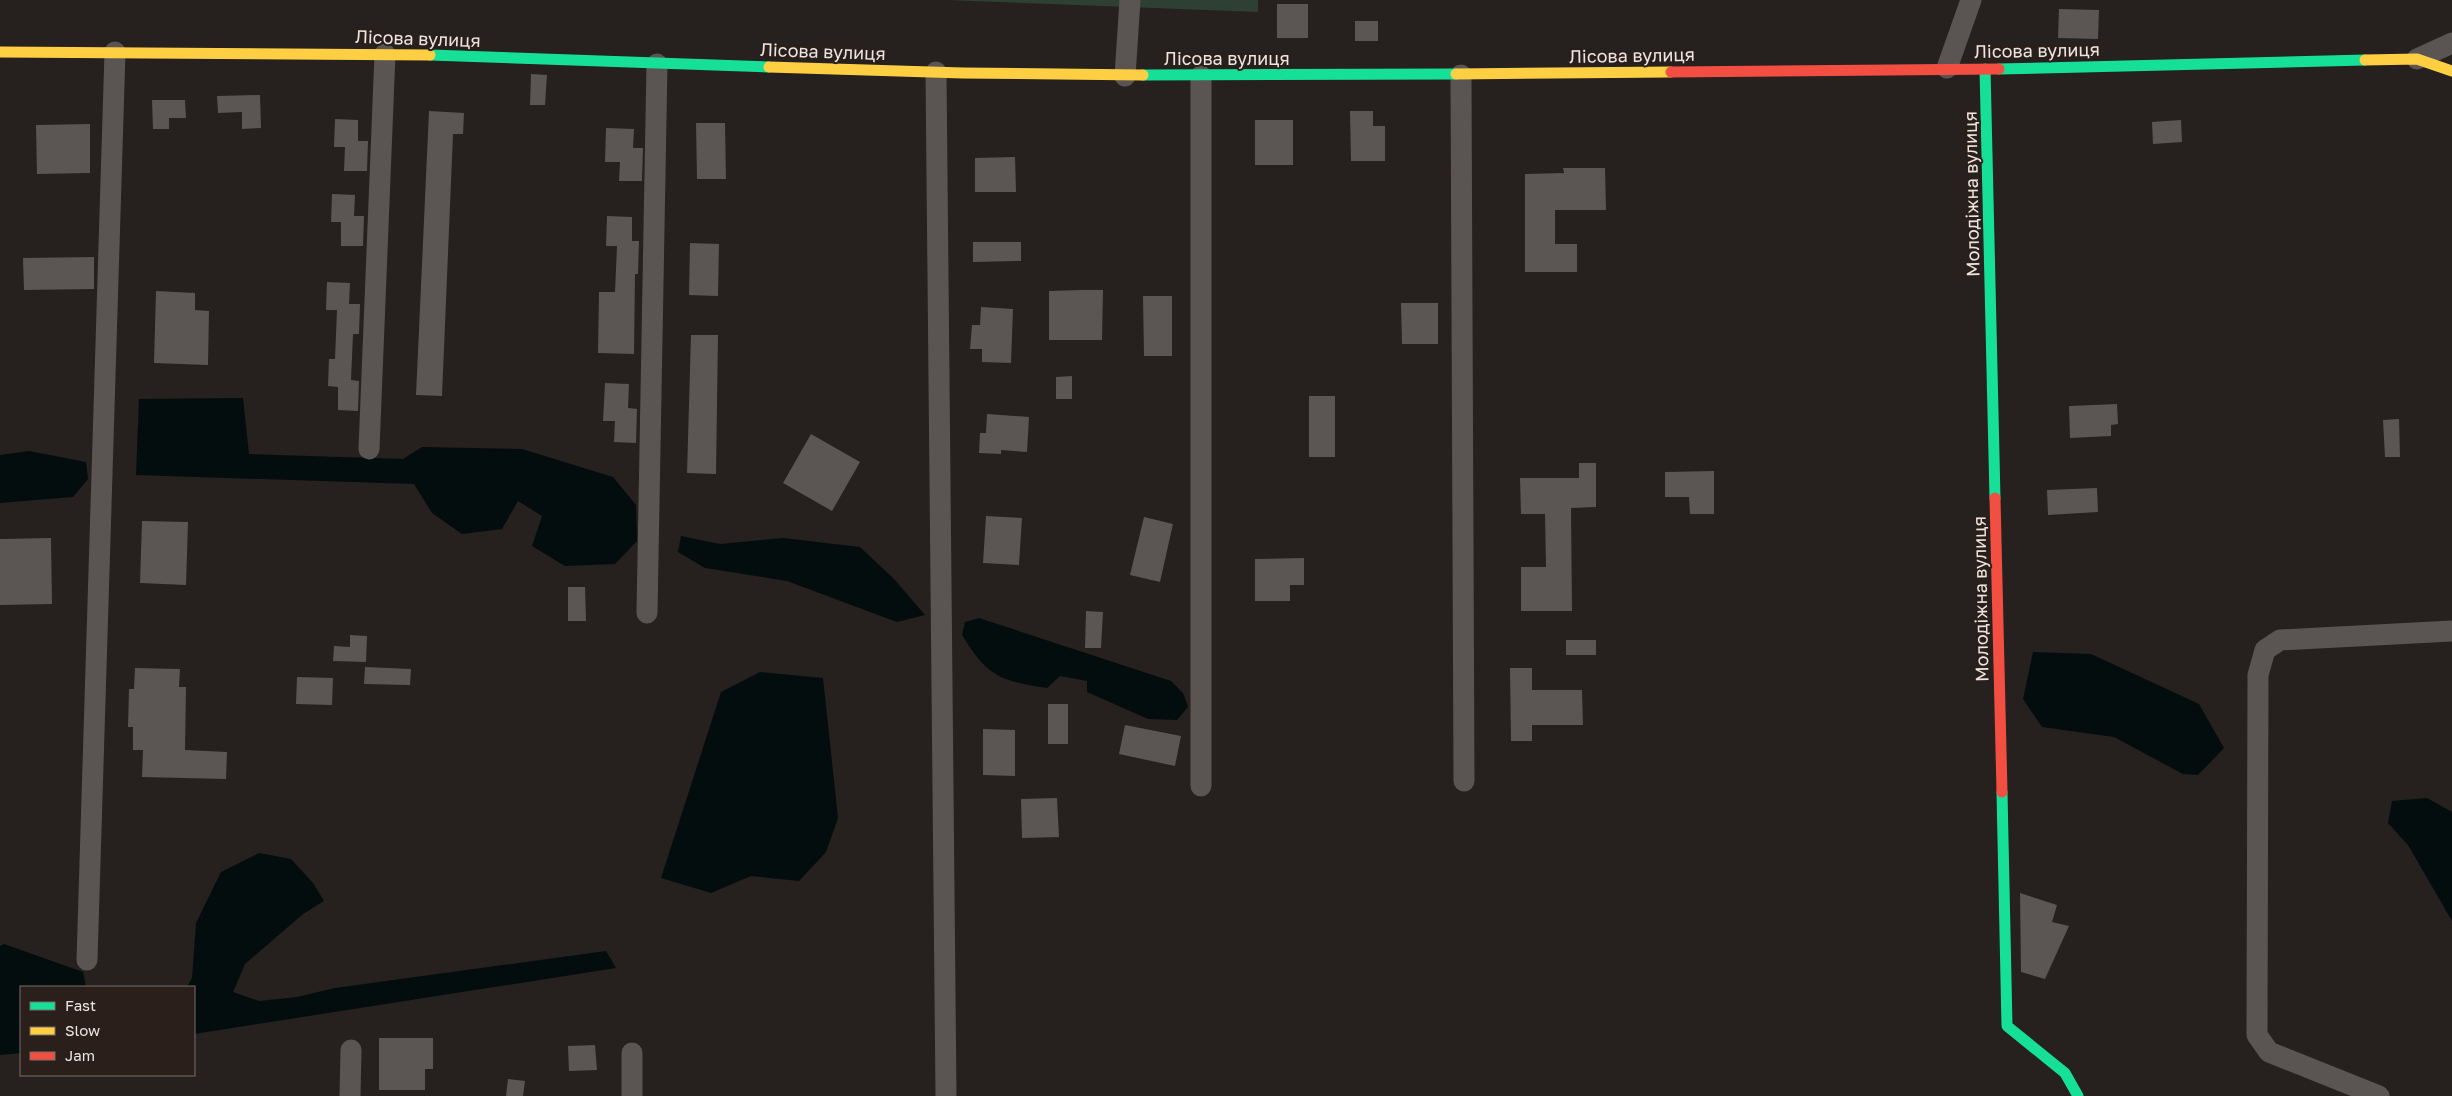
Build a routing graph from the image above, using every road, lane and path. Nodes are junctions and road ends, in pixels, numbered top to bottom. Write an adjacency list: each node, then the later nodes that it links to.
1 (1130, 0): 14 (street)
2 (1971, 0): 9 (street)
3 (2452, 42): 7 (street)
4 (0, 52): 5 (street, Лісова вулиця)
5 (115, 52): 6 (street, Лісова вулиця); 21 (street)
6 (386, 54): 8 (street, Лісова вулиця); 16 (street)
7 (2417, 59): 10 (street, Лісова вулиця); 12 (street, Лісова вулиця)
8 (657, 64): 11 (street, Лісова вулиця); 17 (street)
9 (1947, 68): 10 (street, Лісова вулиця); 13 (street, Лісова вулиця)
10 (1985, 69): 27 (street, Молодіжна вулиця)
11 (936, 72): 14 (street, Лісова вулиця); 26 (street)
12 (2452, 72)
13 (1461, 75): 15 (street, Лісова вулиця); 19 (street)
14 (1125, 76): 15 (street, Лісова вулиця)
15 (1201, 76): 20 (street)
16 (369, 449)
17 (647, 613)
18 (2452, 631): 28 (street)
19 (1464, 781)
20 (1201, 786)
21 (87, 960)
22 (351, 1050): 24 (street)
23 (632, 1053): 25 (street)
24 (350, 1096)
25 (632, 1096)
26 (946, 1096)
27 (2078, 1096)
28 (2379, 1096)

